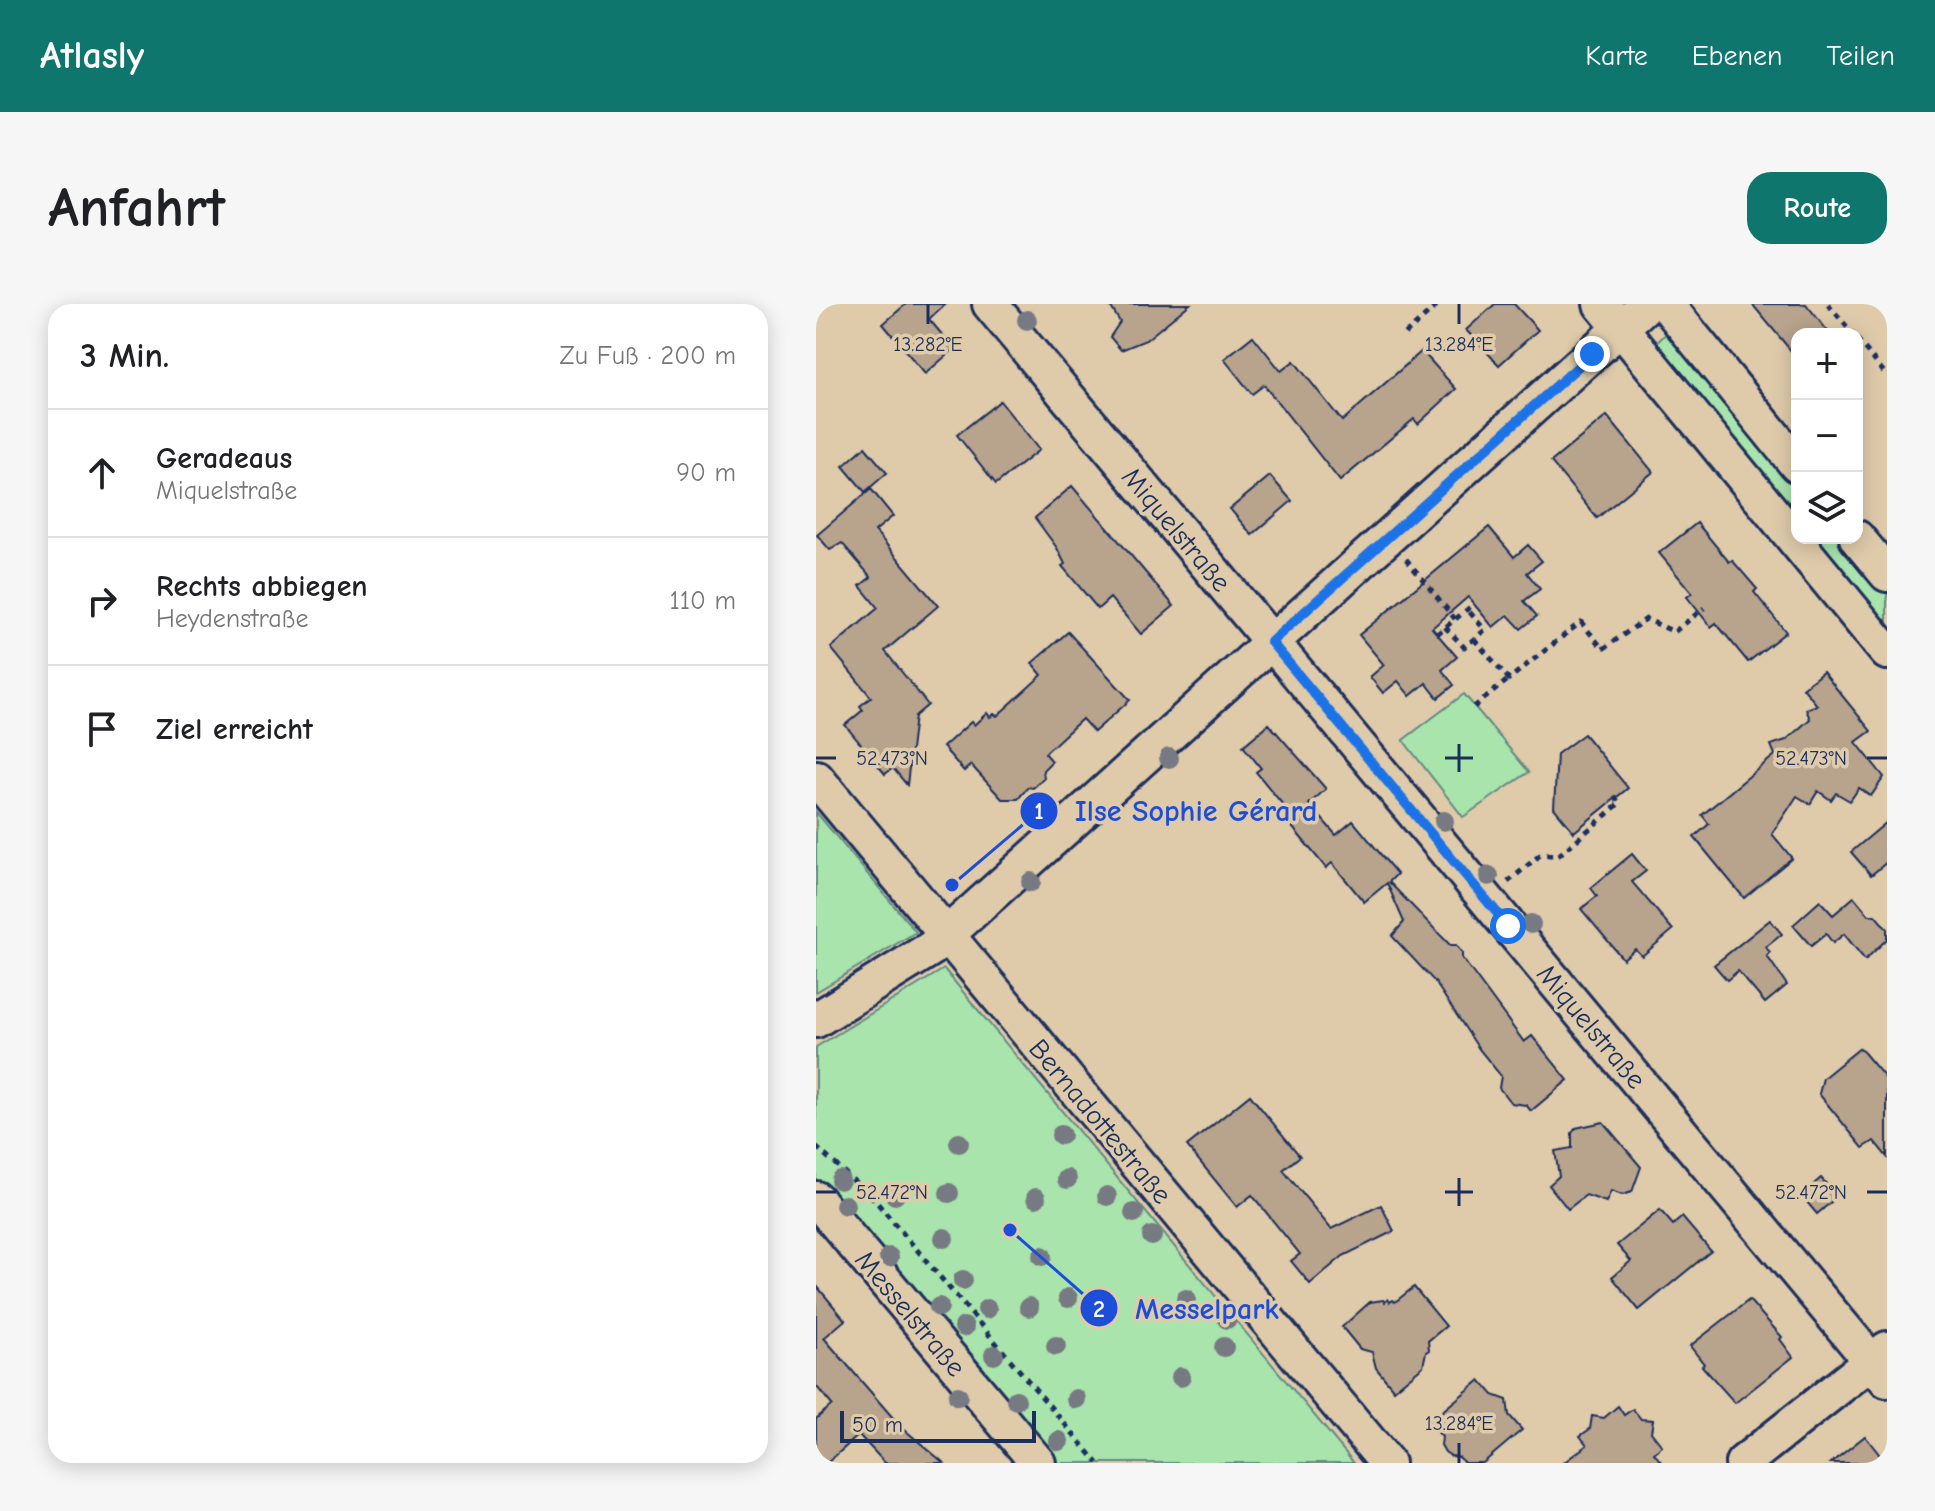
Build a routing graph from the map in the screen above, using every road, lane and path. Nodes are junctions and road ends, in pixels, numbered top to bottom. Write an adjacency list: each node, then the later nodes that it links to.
1 (990, 304): 22 (street, Miquelstraße)
2 (1439, 304): 8 (path)
3 (1647, 304): 6 (street)
4 (1666, 304): 11 (street)
5 (1828, 304): 7 (path)
6 (1611, 316): 22 (street); 23 (street)
7 (1848, 328)
8 (1405, 334)
9 (1863, 346): 10 (path)
10 (1887, 376)
11 (1791, 458)
12 (1862, 544): 14 (street)
13 (1400, 552): 18 (path)
14 (1887, 574)
15 (1474, 604): 17 (path)
16 (1704, 608): 24 (path)
17 (1467, 609): 18 (path); 21 (path)
18 (1455, 619): 19 (path)
19 (1445, 627): 20 (path); 21 (path)
20 (1437, 634)
21 (1474, 639): 24 (path)
22 (1271, 642): 29 (street); 33 (street, Miquelstraße)
23 (1887, 652)
24 (1509, 679): 25 (path)
25 (1474, 707)
26 (816, 778): 29 (street, Bernadottestraße)
27 (1611, 793): 28 (path)
28 (1501, 888)
29 (946, 936): 30 (street); 36 (street, Bernadottestraße)
30 (816, 1020)
31 (816, 1147): 35 (path)
32 (816, 1199): 34 (street, Messelstraße)
33 (1882, 1363): 37 (street)
34 (1038, 1463)
35 (1098, 1463)
36 (1387, 1463)
37 (1743, 1463)

